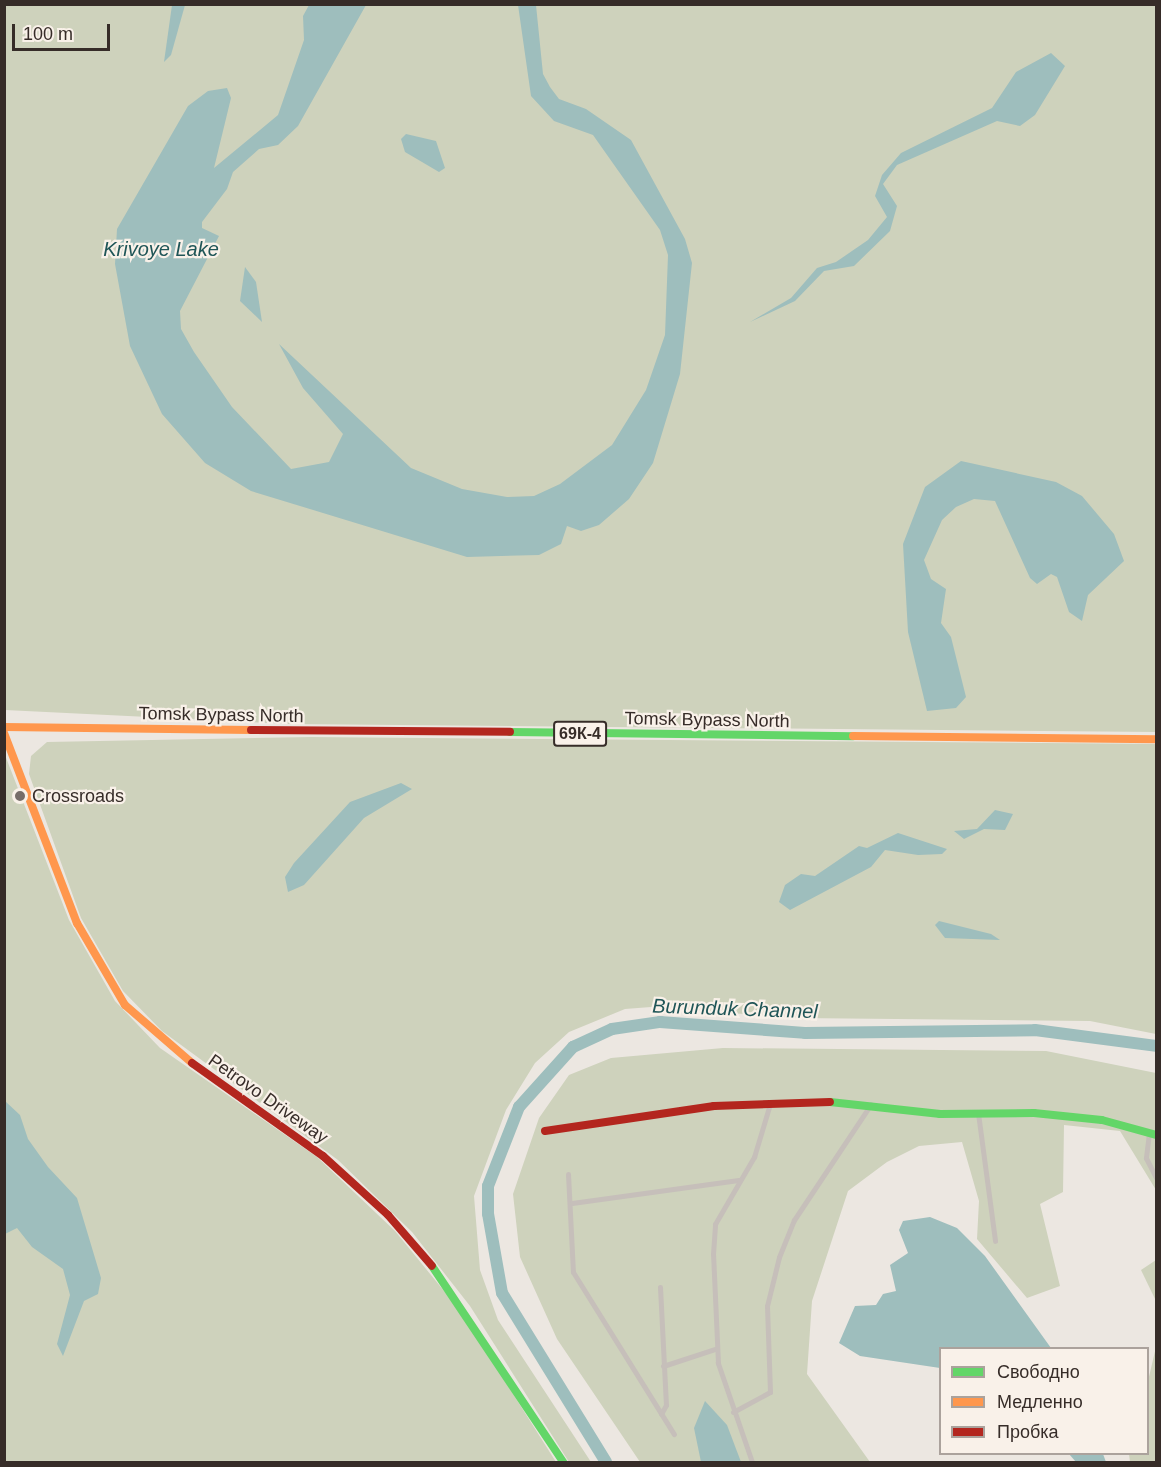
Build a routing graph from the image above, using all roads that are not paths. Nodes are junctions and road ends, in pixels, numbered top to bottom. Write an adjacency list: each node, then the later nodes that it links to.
1 (4, 727): 3 (street, Tomsk Bypass North / 69К-4)
2 (4, 733): 20 (street, Petrovo Driveway)
3 (1156, 739)
4 (871, 1104): 5 (street); 6 (street); 17 (street)
5 (768, 1107): 7 (street); 11 (street)
6 (978, 1113): 8 (street); 13 (street)
7 (545, 1131)
8 (1153, 1134): 10 (street)
9 (568, 1174): 12 (street)
10 (1156, 1178)
11 (738, 1180): 12 (street); 15 (street)
12 (572, 1203): 18 (street)
13 (995, 1241)
14 (660, 1287): 16 (street)
15 (715, 1349): 16 (street); 17 (street)
16 (663, 1366): 18 (street)
17 (733, 1412): 21 (street)
18 (661, 1414): 19 (street)
19 (674, 1434)
20 (562, 1462)
21 (752, 1462)

